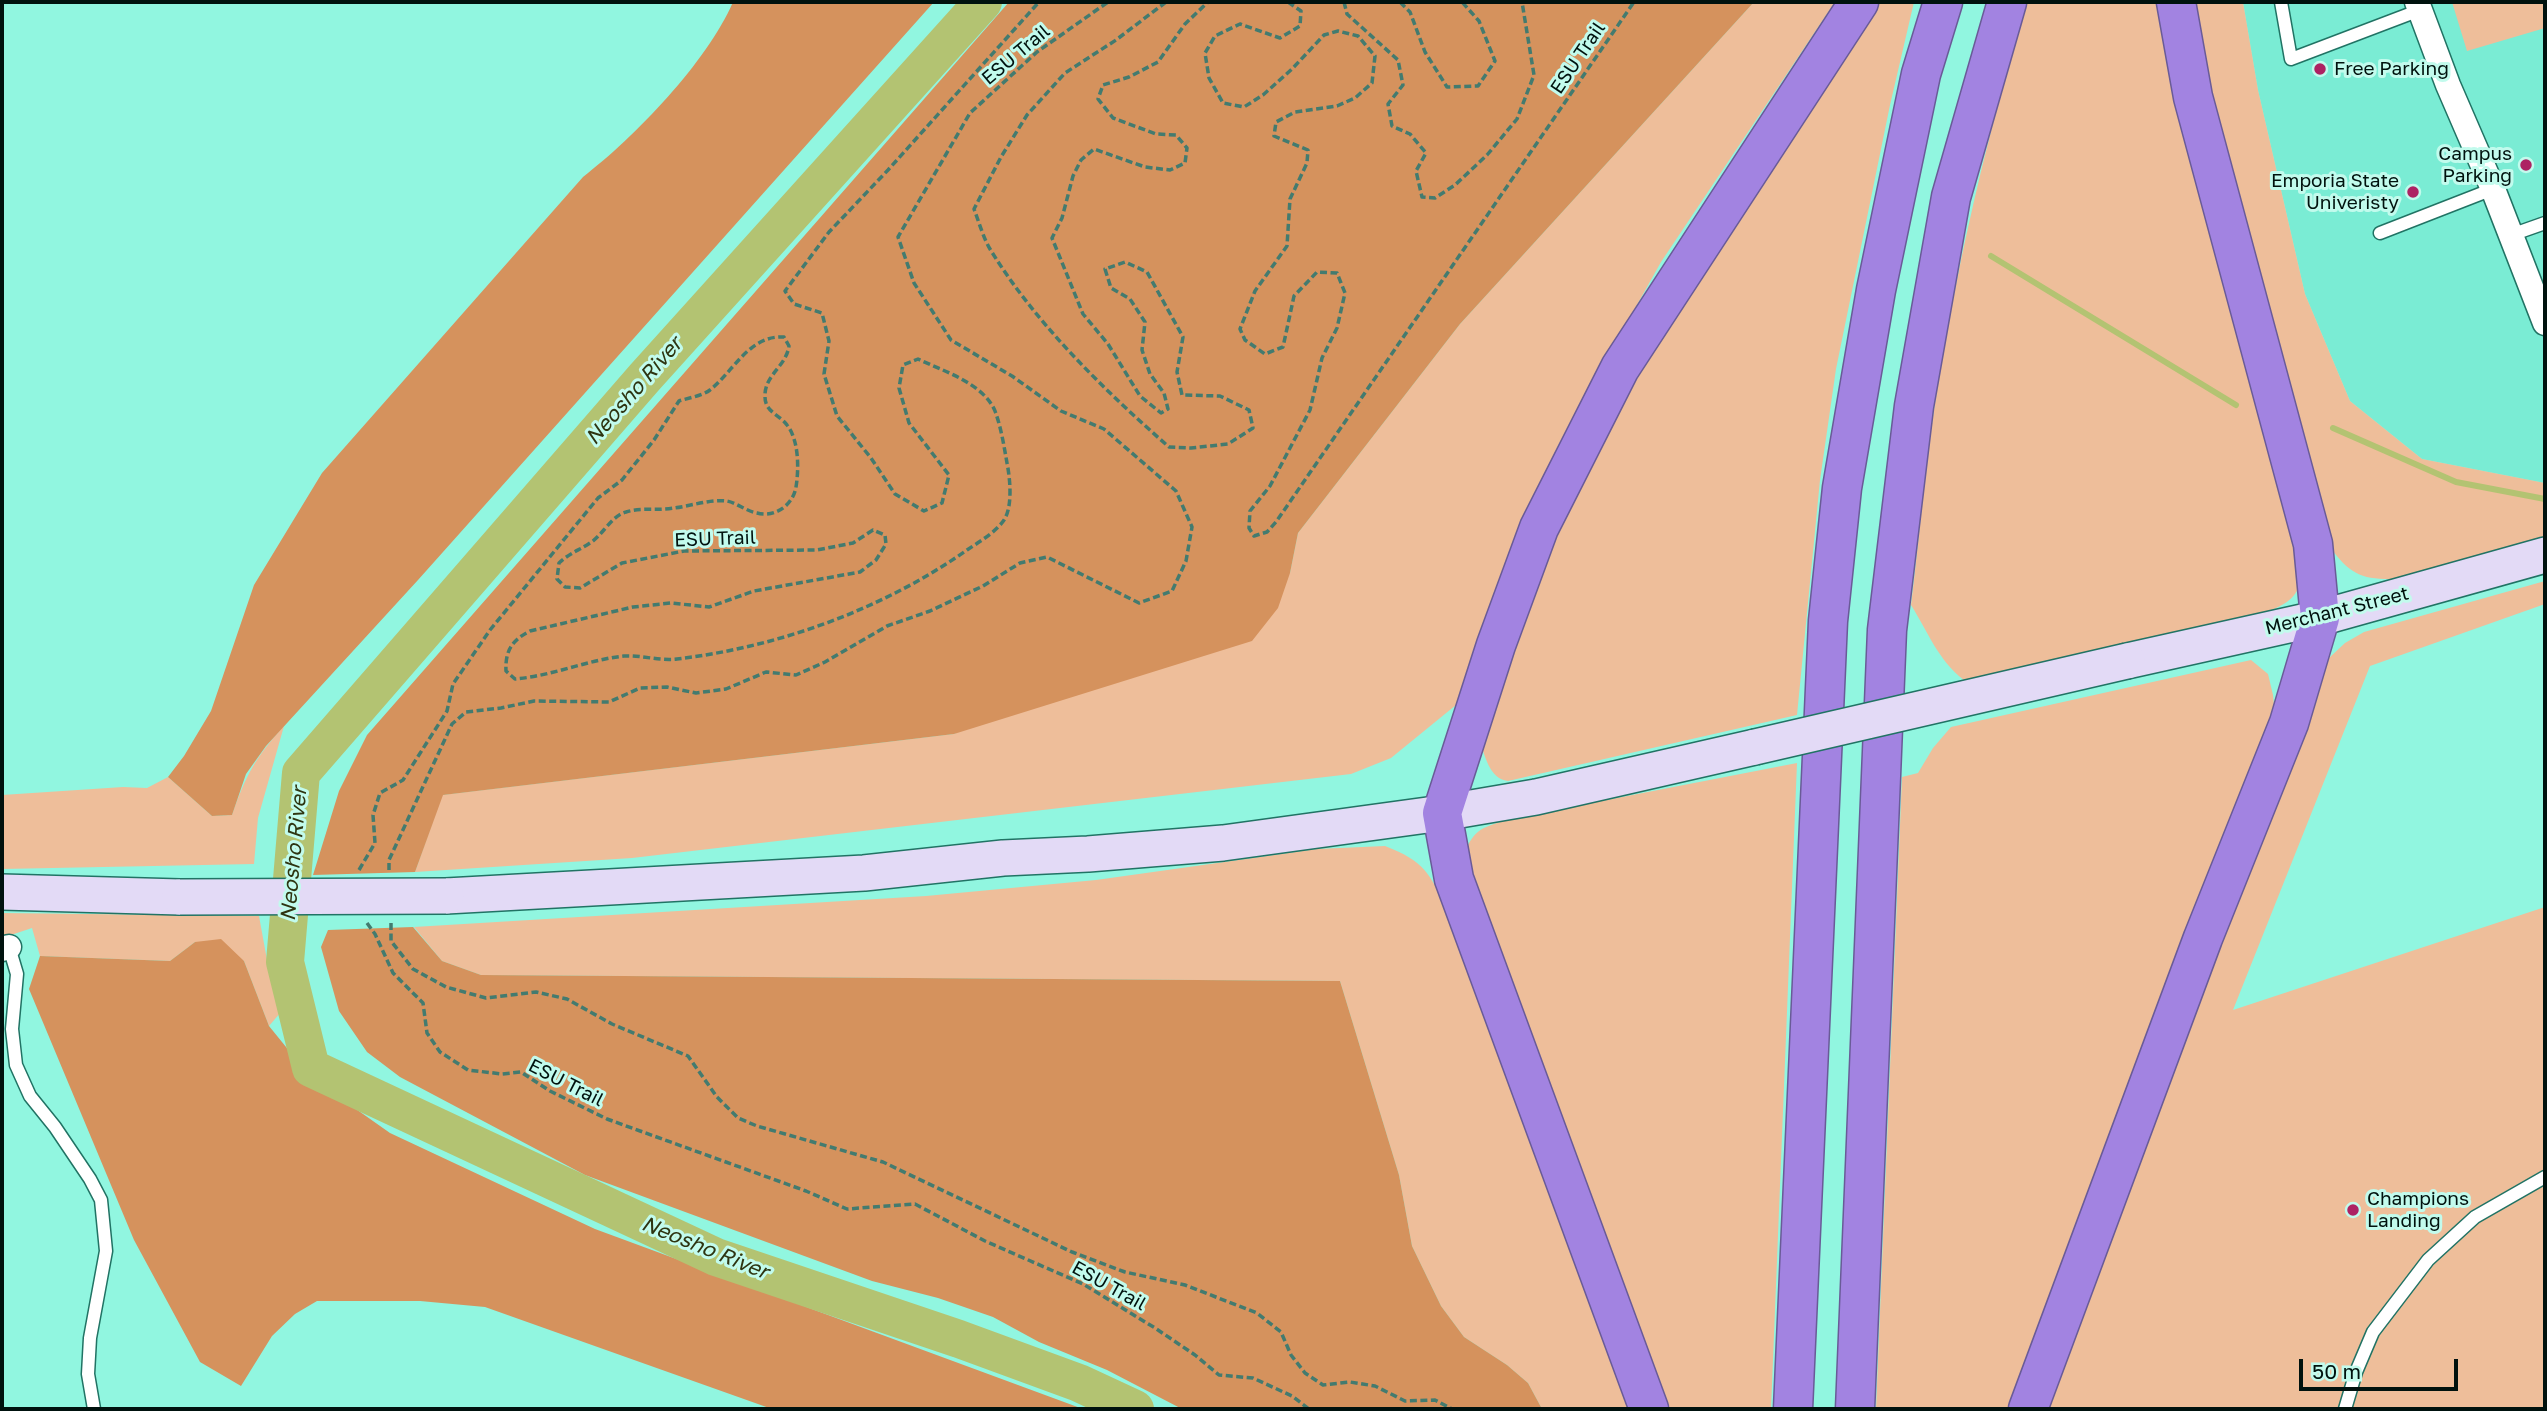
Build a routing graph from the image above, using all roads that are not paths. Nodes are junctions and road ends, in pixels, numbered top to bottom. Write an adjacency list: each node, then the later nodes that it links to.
1 (1858, 2): 14 (highway)
2 (1943, 2): 20 (highway)
3 (2007, 2): 21 (highway)
4 (2176, 2): 13 (highway)
5 (2281, 2): 6 (lane)
6 (2419, 6): 7 (street)
7 (2493, 189): 9 (lane); 10 (street)
8 (2545, 223): 10 (lane)
9 (2379, 233)
10 (2511, 235): 11 (street)
11 (2543, 313)
12 (2545, 555): 13 (main road, Merchant Street)
13 (2319, 618): 14 (main road, Merchant Street, bridge); 22 (highway)
14 (1442, 813): 15 (main road, Merchant Street, bridge); 19 (highway)
15 (2, 892)
16 (5, 948): 18 (lane)
17 (2545, 1177): 23 (lane)
18 (94, 1409)
19 (1649, 1409)
20 (1793, 1409)
21 (1855, 1409)
22 (2028, 1409)
23 (2345, 1409)

